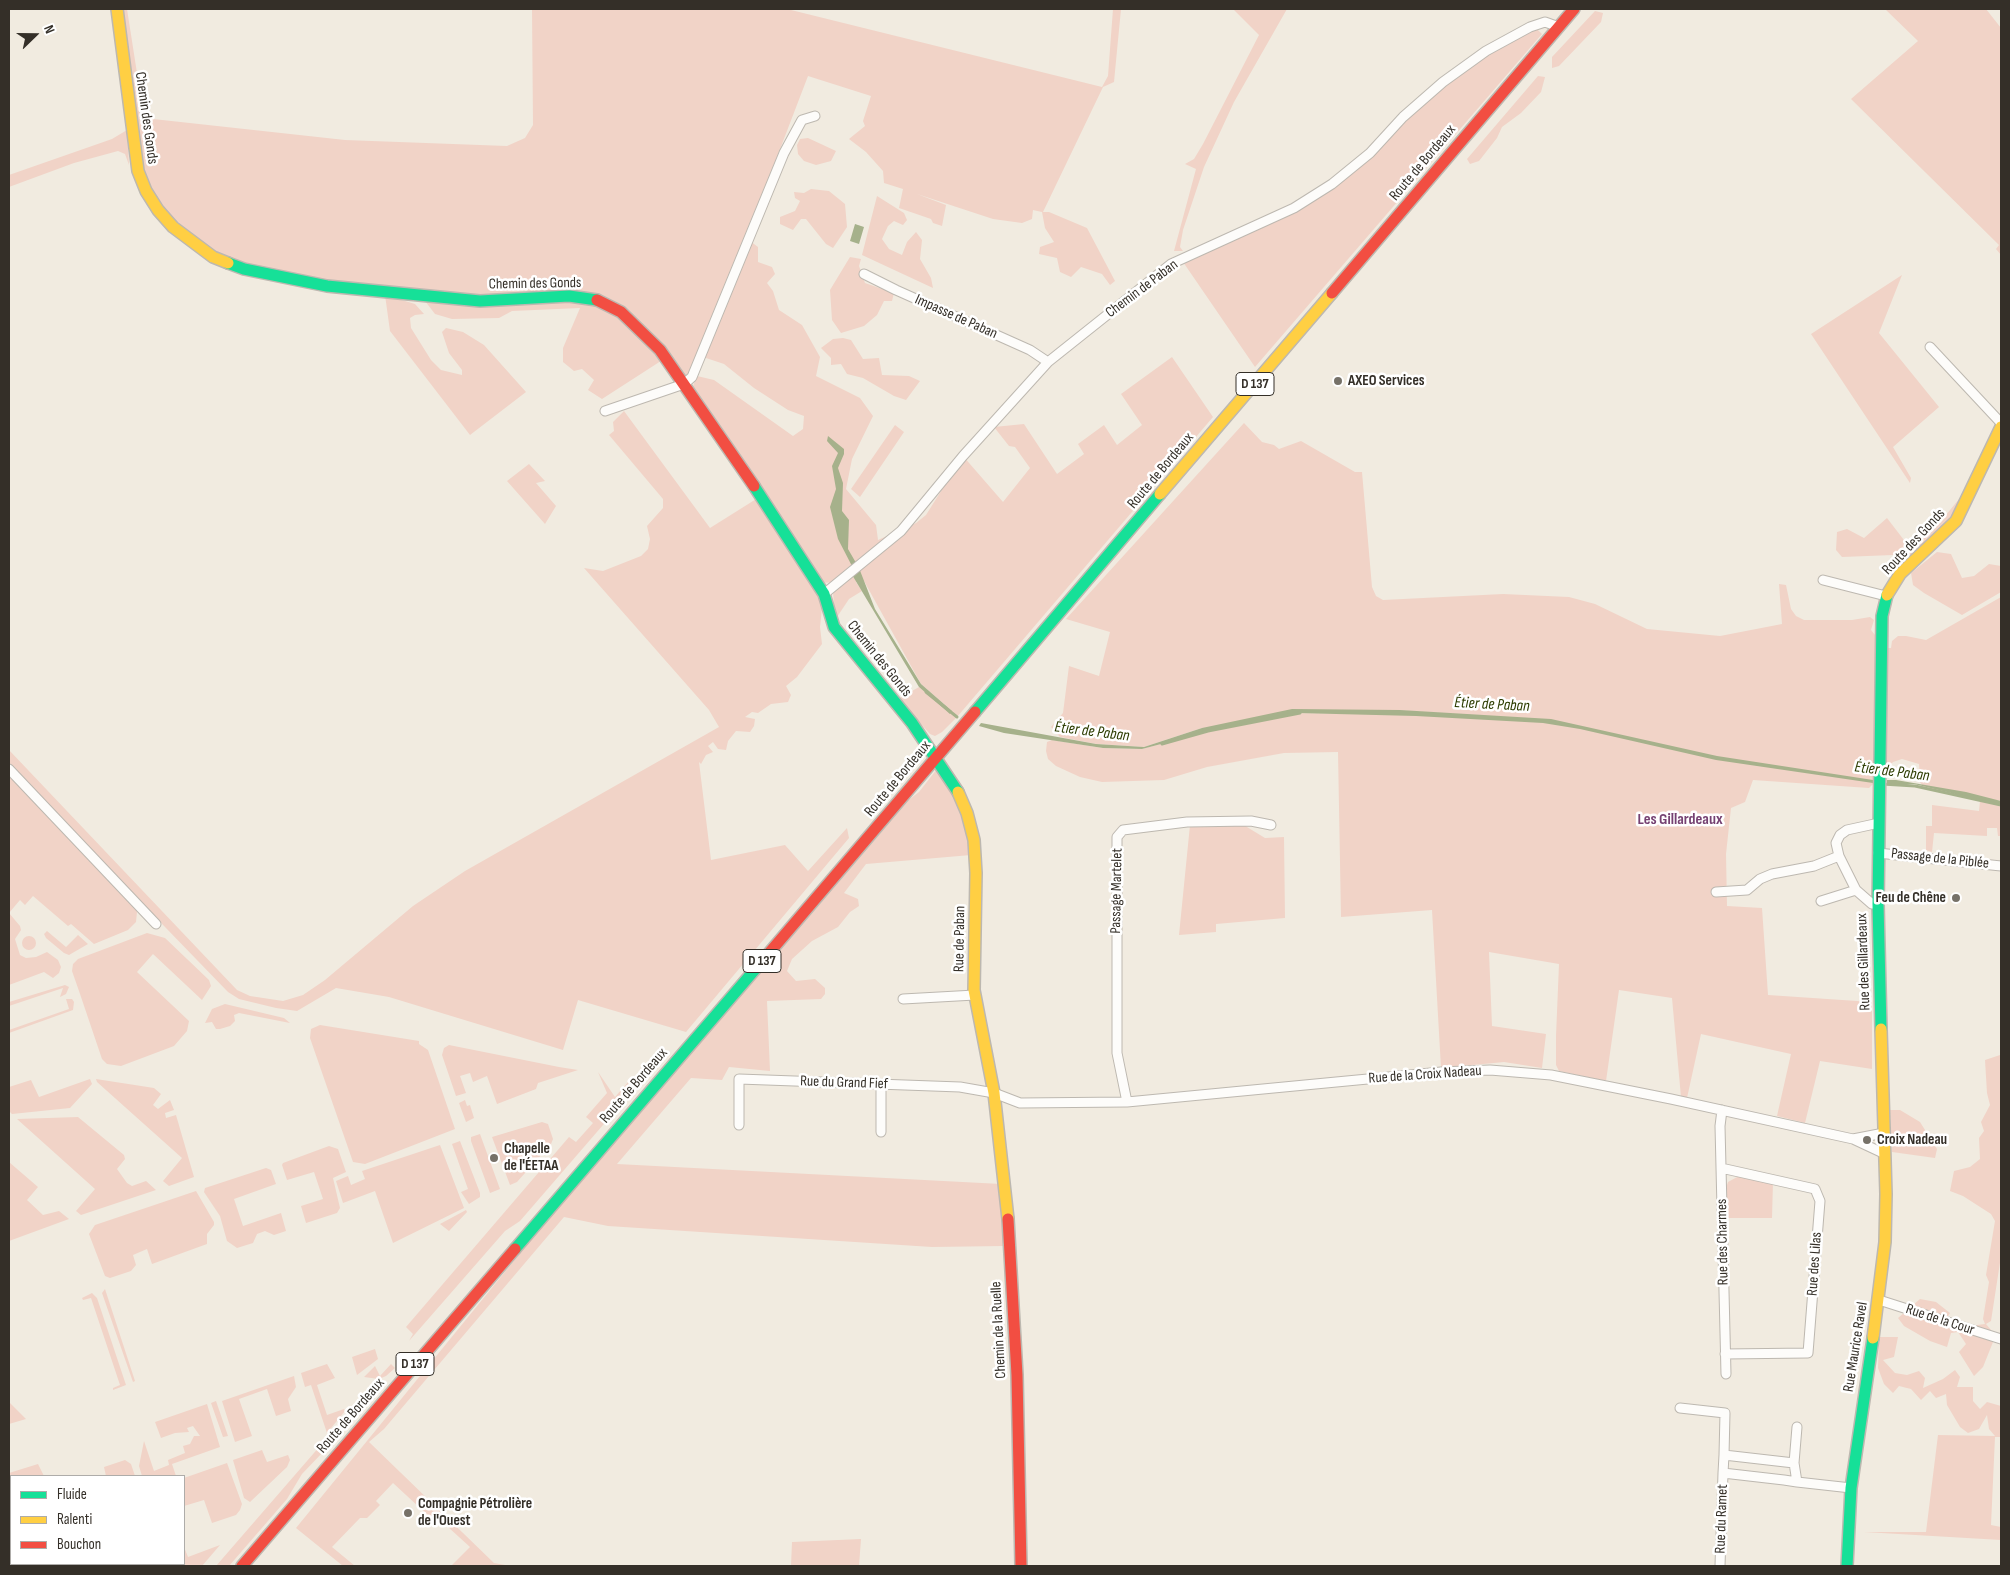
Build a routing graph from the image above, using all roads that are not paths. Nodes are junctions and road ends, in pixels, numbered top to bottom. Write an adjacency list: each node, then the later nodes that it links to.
1 (117, 9): 8 (street, Chemin des Gonds)
2 (1574, 9): 3 (street, Route de Bordeaux / D 137)
3 (1559, 27): 7 (street, Chemin de Paban); 16 (street, Route de Bordeaux / D 137)
4 (815, 116): 8 (street)
5 (864, 274): 7 (street, Impasse de Paban)
6 (1930, 347): 10 (street)
7 (1048, 362): 14 (street, Chemin de Paban)
8 (684, 384): 9 (street); 14 (street, Chemin des Gonds)
9 (605, 411)
10 (2001, 423)
11 (2001, 427): 12 (street, Route des Gonds)
12 (1998, 446): 15 (street, Route des Gonds)
13 (1823, 580): 15 (street)
14 (824, 594): 16 (street, Chemin des Gonds)
15 (1886, 596): 19 (street, Route des Gonds)
16 (936, 758): 18 (street, Chemin des Gonds); 53 (street, Route de Bordeaux / D 137)
17 (9, 768): 29 (street)
18 (956, 788): 30 (street, Rue de Paban)
19 (1880, 790): 20 (street, Rue des Gillardeaux)
20 (1879, 824): 22 (street, Rue des Gillardeaux); 23 (street)
21 (1271, 825): 34 (street, Passage Martelet)
22 (1878, 853): 24 (street, Passage de la Piblée); 28 (street, Rue des Gillardeaux)
23 (1839, 856): 25 (street); 26 (street)
24 (2001, 866)
25 (1856, 890): 27 (street); 28 (street)
26 (1716, 892)
27 (1822, 901)
28 (1878, 904): 38 (street, Rue des Gillardeaux)
29 (156, 924)
30 (975, 995): 31 (street); 33 (street, Rue de Paban)
31 (902, 1000)
32 (881, 1084): 33 (street, Rue du Grand Fief); 36 (street, Rue du Grand Fief); 37 (street)
33 (994, 1092): 34 (street, Rue de la Croix Nadeau); 54 (street, Chemin de la Ruelle)
34 (1127, 1102): 35 (street, Rue de la Croix Nadeau)
35 (1722, 1110): 39 (street, Rue de la Croix Nadeau); 41 (street, Rue des Charmes)
36 (739, 1125)
37 (881, 1132)
38 (1884, 1133): 39 (street); 40 (street, Rue Maurice Ravel)
39 (1853, 1139): 40 (street)
40 (1885, 1154): 42 (street, Rue Maurice Ravel)
41 (1721, 1168): 44 (street, Rue des Charmes); 44 (street, Rue des Lilas)
42 (1880, 1300): 43 (street, Rue de la Cour); 52 (street, Rue Maurice Ravel)
43 (2001, 1339)
44 (1725, 1354): 45 (street, Rue des Charmes)
45 (1726, 1374)
46 (1680, 1408): 48 (street, Rue du Ramet)
47 (1797, 1427): 49 (street)
48 (1724, 1455): 49 (street); 50 (street, Rue du Ramet)
49 (1794, 1463): 51 (street)
50 (1723, 1473): 51 (street, Rue du Ramet); 55 (street, Rue du Ramet)
51 (1797, 1482): 52 (street, Rue du Ramet)
52 (1851, 1488): 56 (street, Rue Maurice Ravel)
53 (242, 1566)
54 (1022, 1566)
55 (1720, 1566)
56 (1847, 1566)

